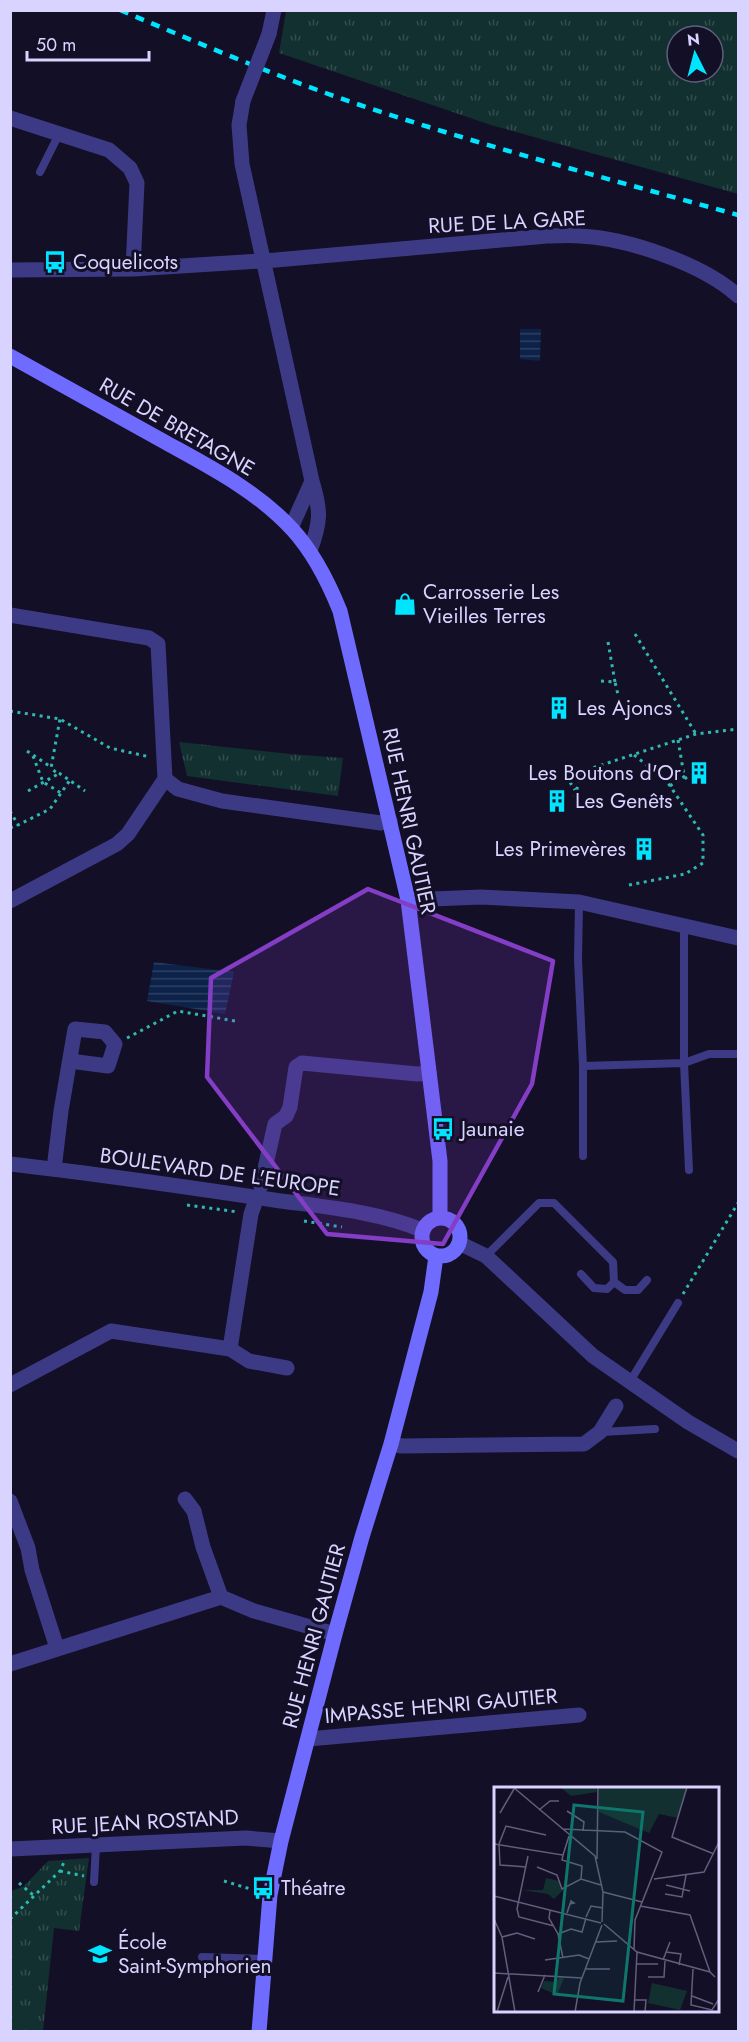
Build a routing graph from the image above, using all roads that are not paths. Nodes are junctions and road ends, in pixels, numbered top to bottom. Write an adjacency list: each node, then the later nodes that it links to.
1 (274, 10): 5 (street, bridge)
2 (10, 118): 3 (street)
3 (59, 134): 4 (lane); 6 (street)
4 (40, 172)
5 (264, 260): 6 (street, RUE DE LA GARE); 8 (street, RUE DE LA GARE); 10 (street)
6 (133, 268): 7 (street, RUE DE LA GARE)
7 (10, 270)
8 (738, 296)
9 (10, 356): 11 (main road, RUE DE BRETAGNE)
10 (312, 481): 11 (street); 12 (street)
11 (291, 528): 12 (main road, RUE DE BRETAGNE)
12 (310, 551): 15 (main road, RUE HENRI GAUTIER)
13 (10, 615): 14 (street)
14 (165, 779): 15 (street); 17 (street)
15 (390, 821): 16 (main road, RUE HENRI GAUTIER)
16 (408, 900): 18 (street); 25 (main road, RUE HENRI GAUTIER)
17 (10, 901)
18 (579, 902): 19 (street); 24 (lane)
19 (684, 926): 20 (street); 23 (lane)
20 (738, 938)
21 (738, 1054): 23 (lane)
22 (70, 1062): 22 (street); 28 (street)
23 (684, 1064): 24 (lane); 29 (lane)
24 (583, 1066): 26 (lane)
25 (429, 1073): 30 (street); 31 (main road, RUE HENRI GAUTIER)
26 (583, 1156)
27 (10, 1164): 28 (street, BOULEVARD DE L'EUROPE)
28 (54, 1169): 30 (street, BOULEVARD DE L'EUROPE)
29 (689, 1170)
30 (259, 1192): 32 (street, BOULEVARD DE L'EUROPE); 40 (street)
31 (440, 1217): 32 (main road); 33 (main road)
32 (422, 1230): 34 (main road)
33 (459, 1243): 34 (main road); 35 (street)
34 (436, 1256): 47 (main road, RUE HENRI GAUTIER)
35 (486, 1256): 38 (lane); 42 (street)
36 (581, 1274): 38 (lane)
37 (647, 1280): 38 (lane)
38 (614, 1282)
39 (678, 1303): 42 (lane)
40 (230, 1349): 41 (street); 43 (street)
41 (287, 1368)
42 (630, 1383): 48 (street)
43 (10, 1385)
44 (616, 1406): 46 (street)
45 (655, 1429): 46 (lane)
46 (600, 1432): 47 (street)
47 (391, 1444): 52 (main road, RUE HENRI GAUTIER)
48 (738, 1451)
49 (185, 1499): 51 (street)
50 (10, 1501): 53 (street)
51 (221, 1597): 52 (street); 53 (street)
52 (335, 1634): 56 (main road, RUE HENRI GAUTIER)
53 (57, 1648): 54 (street)
54 (10, 1664)
55 (579, 1714): 56 (street, IMPASSE HENRI GAUTIER)
56 (308, 1739): 57 (main road, RUE HENRI GAUTIER)
57 (281, 1841): 58 (street, RUE JEAN ROSTAND); 62 (main road, RUE HENRI GAUTIER)
58 (96, 1845): 59 (street, RUE JEAN ROSTAND); 60 (lane)
59 (10, 1849)
60 (91, 1879)
61 (202, 1958): 62 (lane)
62 (264, 1959): 63 (main road, RUE HENRI GAUTIER)
63 (259, 2031)

